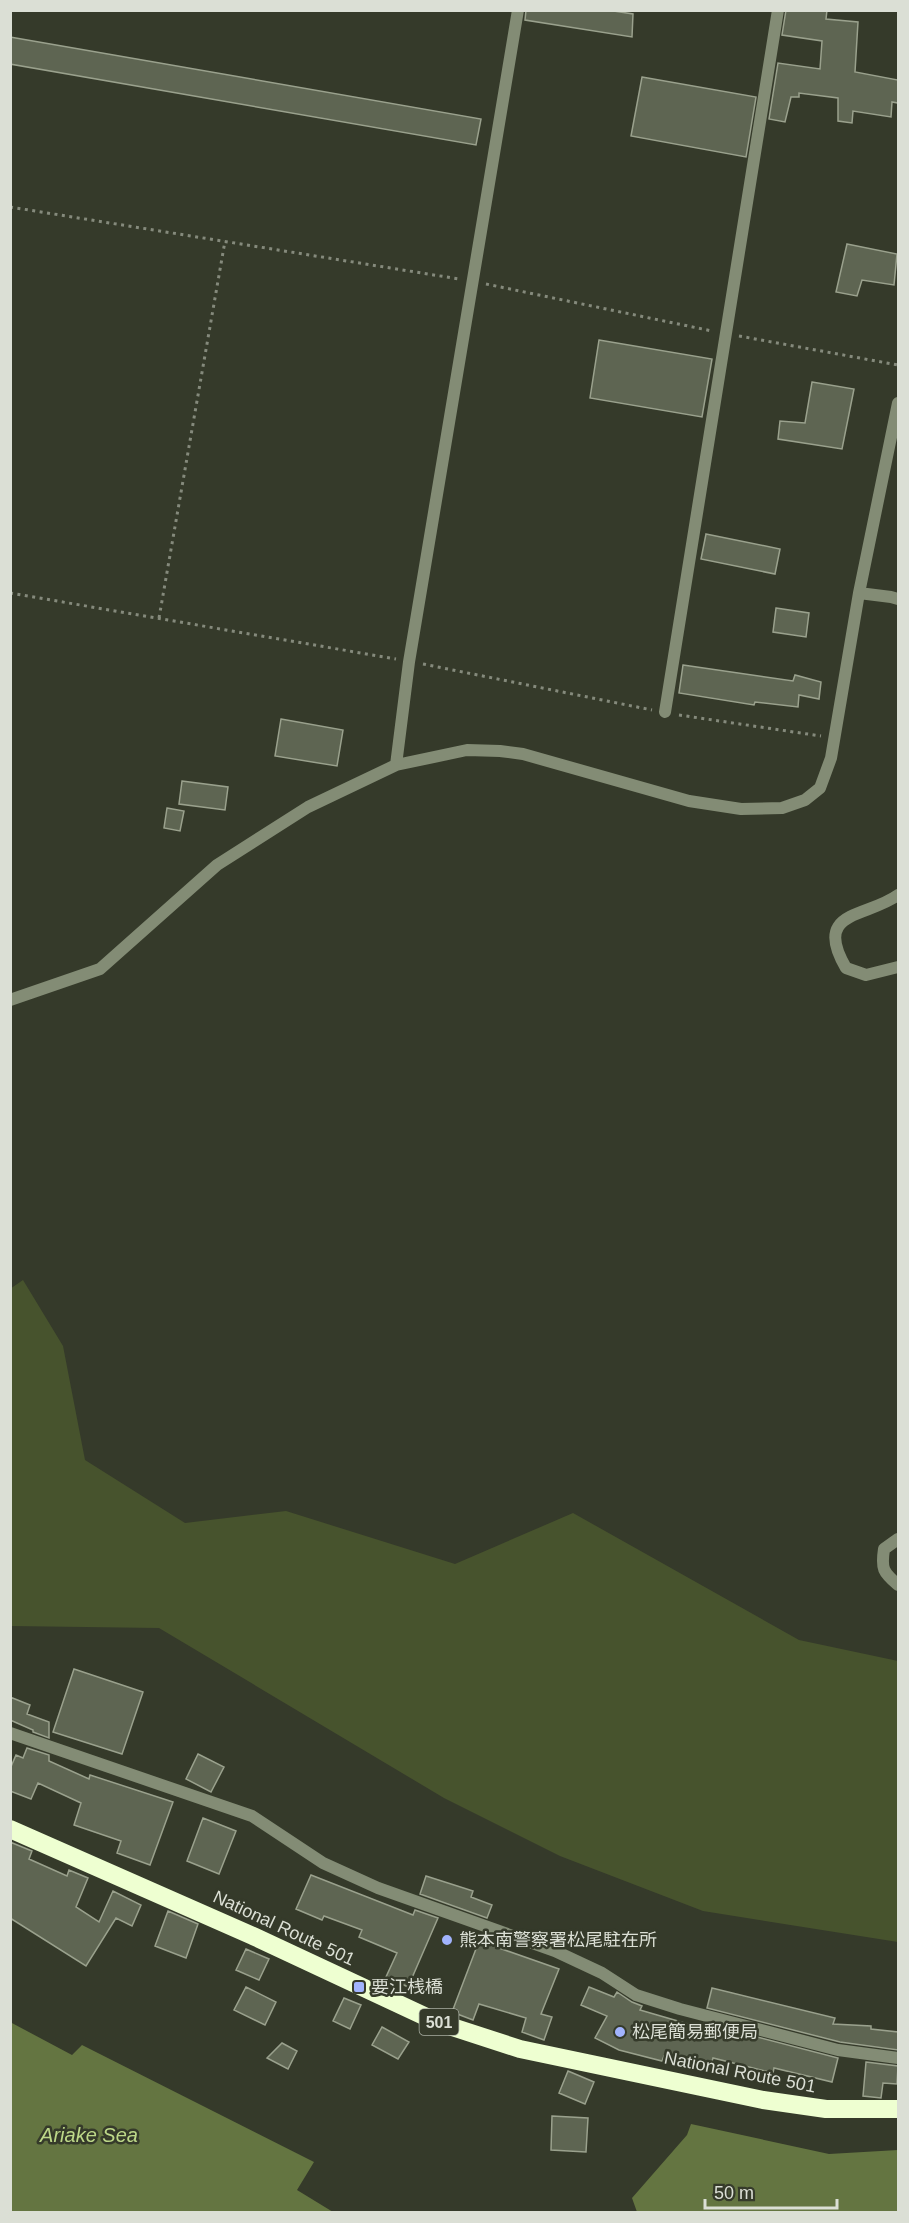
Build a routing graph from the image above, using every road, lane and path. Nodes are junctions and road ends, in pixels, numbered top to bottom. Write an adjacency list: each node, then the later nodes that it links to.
1 (518, 10): 5 (street)
2 (778, 10): 15 (street)
3 (10, 207): 4 (path)
4 (225, 241): 5 (path); 13 (path)
5 (473, 281): 6 (path); 14 (street)
6 (718, 332)
7 (729, 334): 8 (path)
8 (898, 364)
9 (898, 403): 11 (street)
10 (10, 593): 13 (path)
11 (859, 593): 12 (street); 16 (street)
12 (898, 599)
13 (159, 618): 14 (path)
14 (409, 662): 15 (path); 17 (street)
15 (665, 712): 16 (path)
16 (835, 738): 17 (street)
17 (396, 765): 20 (street)
18 (898, 895): 19 (street)
19 (898, 967)
20 (10, 1000)
21 (898, 1539): 22 (street)
22 (898, 1585)
23 (10, 1733): 25 (street)
24 (10, 1829): 26 (highway, National Route 501 / 501)
25 (898, 2058)
26 (898, 2109)

